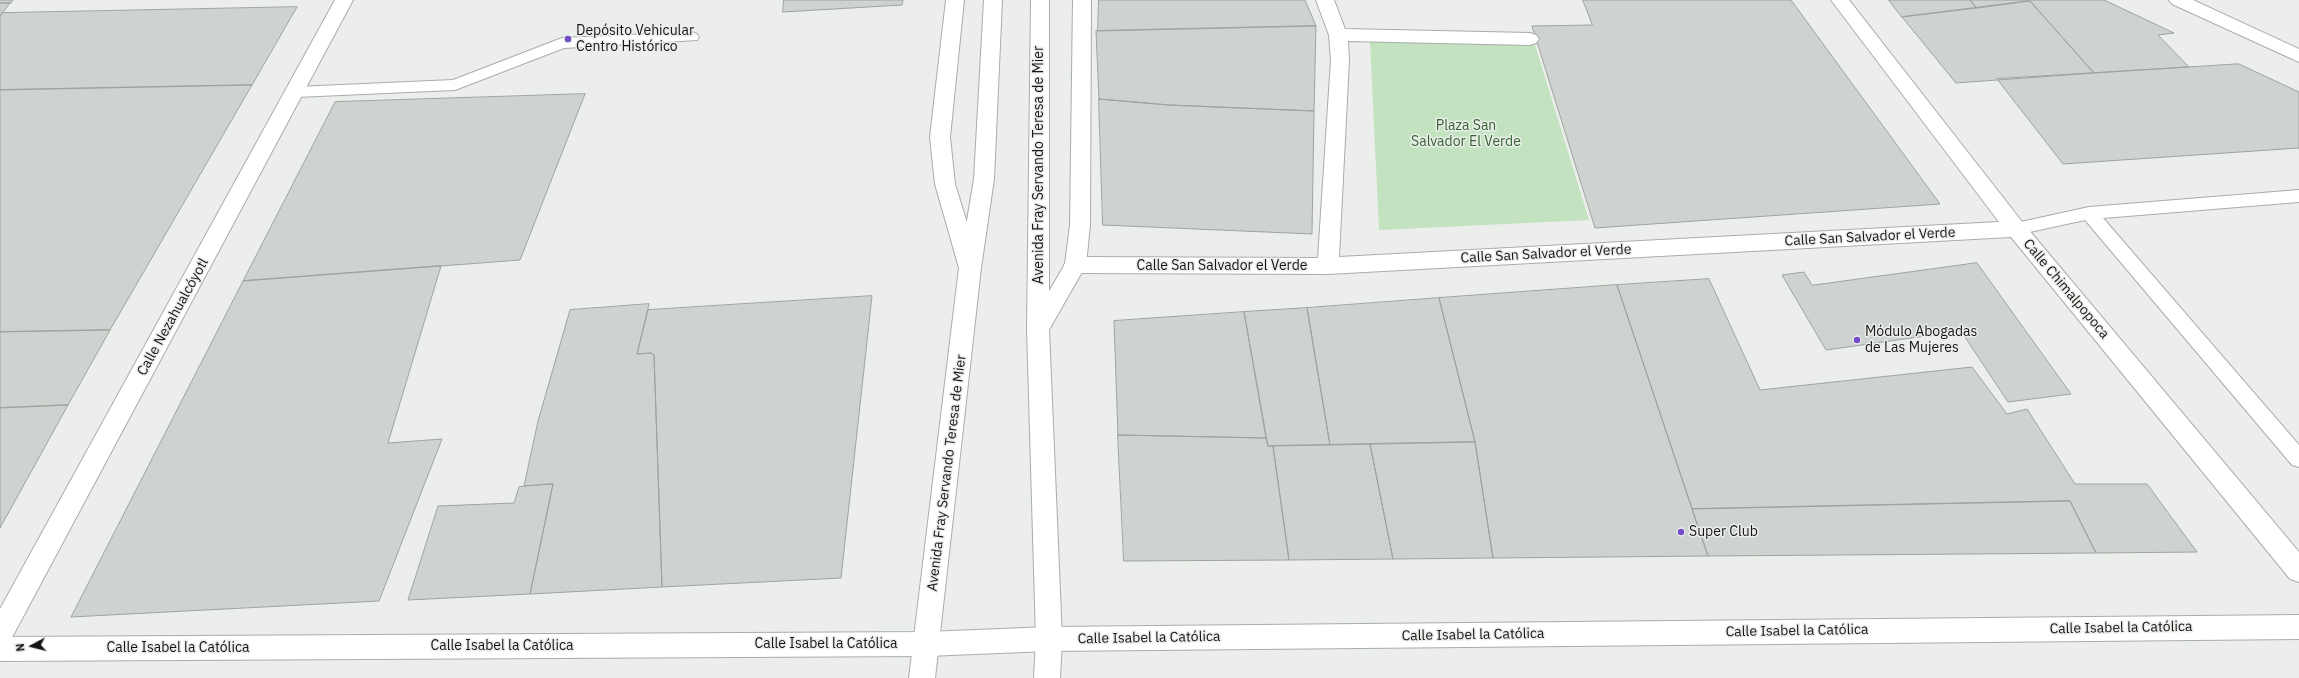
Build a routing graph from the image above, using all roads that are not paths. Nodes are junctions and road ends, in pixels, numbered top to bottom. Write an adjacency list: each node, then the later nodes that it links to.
1 (344, 0): 13 (street, Calle Nezahualcóyotl)
2 (955, 0): 19 (street, Avenida Fray Servando Teresa de Mier)
3 (993, 0): 19 (street, Avenida Fray Servando Teresa de Mier)
4 (1040, 0): 20 (street, Avenida Fray Servando Teresa de Mier)
5 (1082, 0): 17 (street, Avenida Fray Servando Teresa de Mier)
6 (1325, 0): 9 (street)
7 (1840, 0): 16 (street, Calle Chimalpopoca)
8 (2178, 0): 12 (street)
9 (1338, 35): 11 (street); 18 (street)
10 (692, 37): 13 (lane)
11 (1530, 38)
12 (2299, 56)
13 (296, 92): 24 (street, Calle Nezahualcóyotl)
14 (2299, 196): 15 (lane)
15 (2088, 213): 16 (lane); 21 (lane)
16 (2016, 229): 18 (street, Calle San Salvador el Verde); 22 (street, Calle Chimalpopoca)
17 (1075, 265): 18 (street, Calle San Salvador el Verde); 20 (street, Avenida Fray Servando Teresa de Mier)
18 (1328, 266)
19 (970, 268): 26 (street, Avenida Fray Servando Teresa de Mier)
20 (1038, 329): 25 (street, Avenida Fray Servando Teresa de Mier)
21 (2299, 459)
22 (2299, 571)
23 (2299, 627): 25 (street, Calle Isabel la Católica)
24 (0, 634)
25 (1049, 639): 26 (street, Calle Isabel la Católica); 29 (street, Avenida Fray Servando Teresa de Mier)
26 (927, 644): 27 (street, Calle Isabel la Católica); 28 (street, Avenida Fray Servando Teresa de Mier)
27 (0, 649)
28 (922, 678)
29 (1047, 678)

